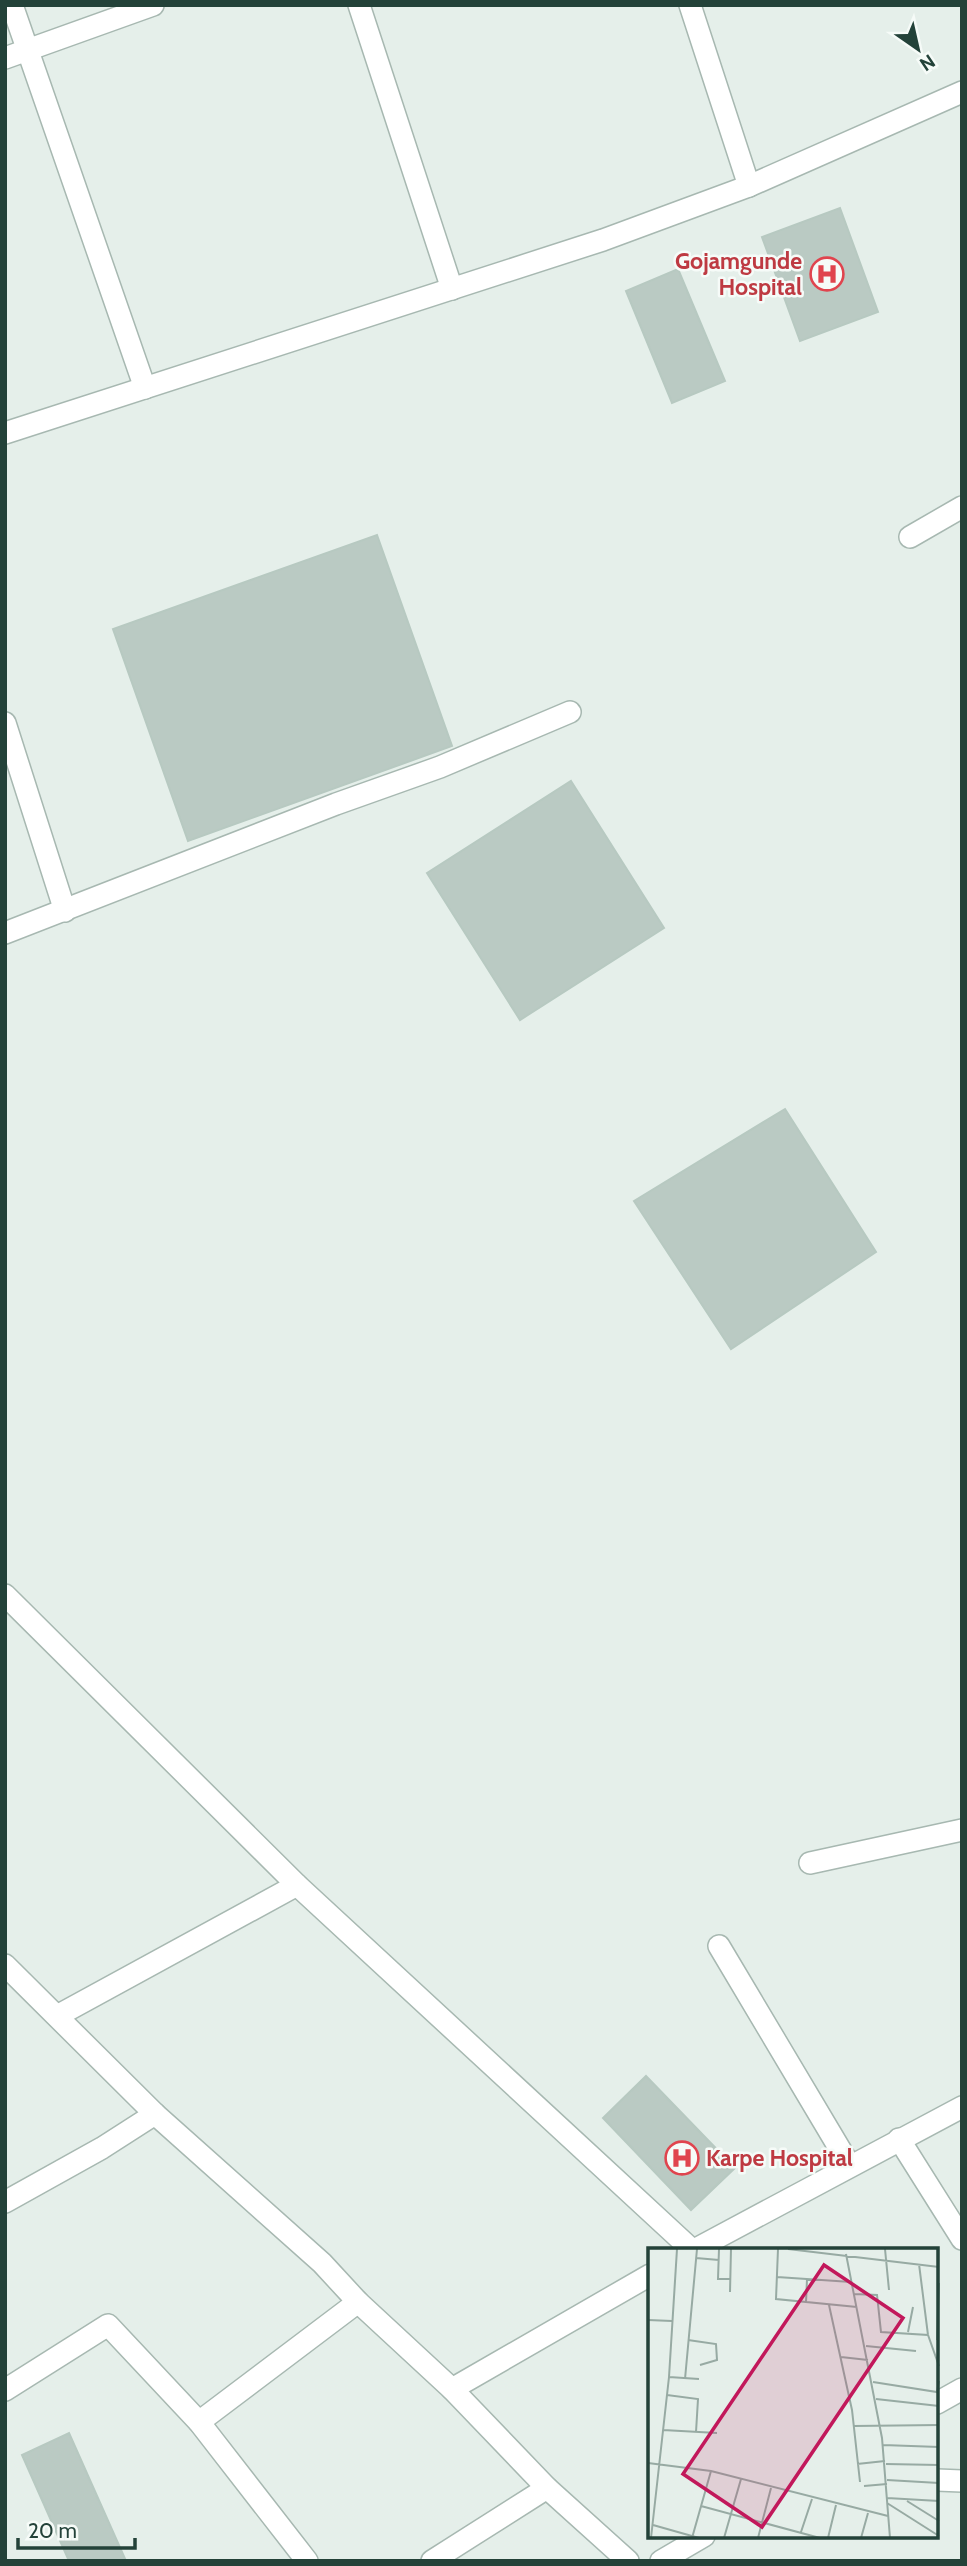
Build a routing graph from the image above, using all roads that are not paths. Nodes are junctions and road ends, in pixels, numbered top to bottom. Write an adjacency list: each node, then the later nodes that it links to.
1 (12, 5): 5 (street)
2 (153, 5): 5 (street)
3 (359, 5): 9 (street)
4 (690, 5): 8 (street)
5 (27, 51): 6 (street); 10 (street)
6 (5, 58)
7 (962, 92): 8 (street)
8 (749, 186): 9 (street)
9 (452, 289): 10 (street)
10 (145, 388): 11 (street)
11 (5, 433)
12 (962, 507): 13 (street)
13 (910, 537)
14 (570, 712): 16 (street)
15 (5, 723): 16 (street)
16 (65, 912): 17 (street)
17 (5, 933)
18 (5, 1595): 21 (street)
19 (962, 1830): 20 (street)
20 (810, 1863)
21 (297, 1885): 24 (street); 31 (street)
22 (719, 1946): 28 (street)
23 (5, 1965): 24 (street)
24 (57, 2016): 26 (street)
25 (962, 2107): 27 (street)
26 (155, 2114): 29 (street); 34 (street)
27 (899, 2139): 28 (street); 30 (street)
28 (850, 2166): 32 (street)
29 (5, 2202)
30 (962, 2239)
31 (693, 2248)
32 (696, 2248)
33 (648, 2277): 35 (street)
34 (358, 2302): 35 (street); 39 (street)
35 (452, 2389): 42 (street)
36 (962, 2389): 38 (street)
37 (5, 2390): 39 (street)
38 (939, 2402)
39 (199, 2422): 44 (street)
40 (939, 2480): 41 (street)
41 (962, 2481)
42 (548, 2488): 45 (street); 46 (street)
43 (701, 2538): 47 (street)
44 (307, 2561)
45 (432, 2561)
46 (628, 2561)
47 (662, 2561)

